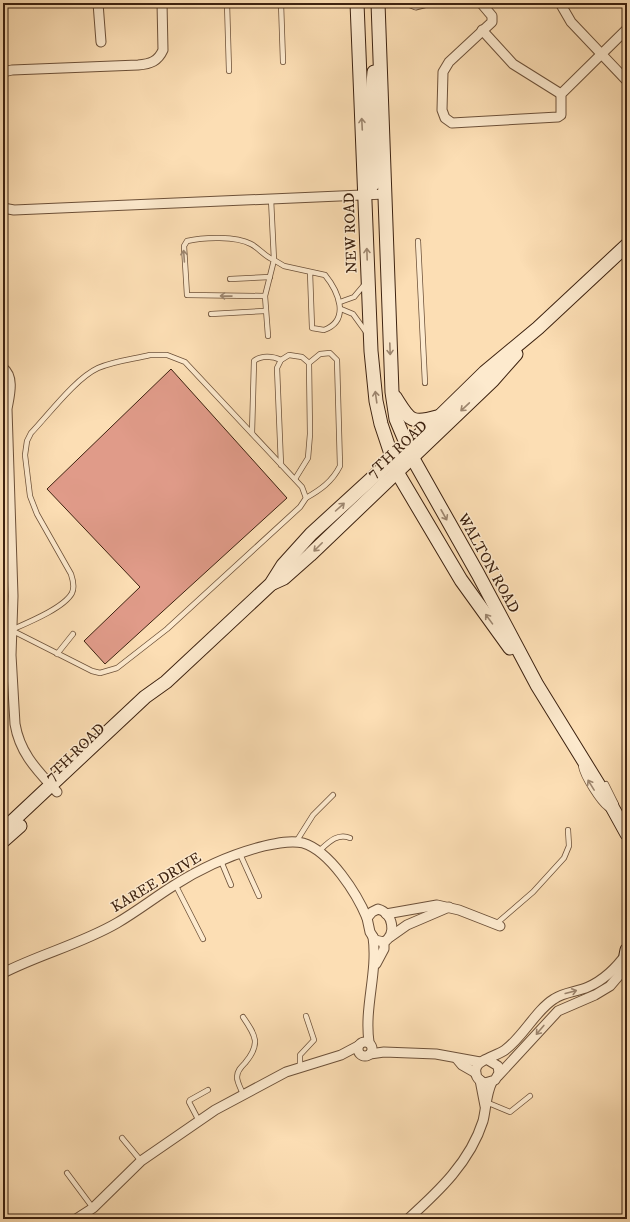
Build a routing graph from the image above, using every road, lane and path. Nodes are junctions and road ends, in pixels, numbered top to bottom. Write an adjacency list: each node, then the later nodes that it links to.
1 (98, 3): 13 (street)
2 (162, 3): 18 (street)
3 (227, 3): 17 (lane)
4 (281, 3): 16 (lane)
5 (357, 3): 21 (main road, NEW ROAD, one-way to 5)
6 (378, 3): 14 (main road)
7 (411, 3): 8 (street)
8 (424, 3)
9 (481, 3): 12 (street)
10 (560, 3): 15 (street)
11 (627, 29): 15 (street)
12 (482, 30): 20 (street); 20 (street)
13 (101, 42)
14 (380, 50): 21 (main road); 22 (main road)
15 (602, 54): 19 (street); 20 (street)
16 (283, 62)
17 (229, 71)
18 (3, 72)
19 (627, 81)
20 (561, 94)
21 (365, 194): 22 (street); 23 (street); 31 (main road, NEW ROAD, one-way to 21)
22 (385, 194): 44 (main road, one-way to 44)
23 (271, 198): 24 (street); 27 (lane)
24 (3, 208)
25 (418, 241): 43 (lane)
26 (627, 245): 37 (main road, 7TH ROAD)
27 (274, 260): 28 (lane); 29 (lane); 32 (lane, one-way to 27)
28 (310, 272): 33 (lane); 34 (lane)
29 (270, 277): 30 (lane); 32 (lane)
30 (230, 279)
31 (368, 280): 33 (lane); 39 (main road, NEW ROAD)
32 (265, 296): 35 (lane)
33 (340, 302): 34 (lane)
34 (342, 309): 39 (lane)
35 (266, 311): 36 (lane); 38 (lane)
36 (211, 314)
37 (538, 328): 47 (main road, 7TH ROAD); 49 (main road, 7TH ROAD, one-way to 49)
38 (268, 336)
39 (370, 341): 51 (main road, NEW ROAD, one-way to 39)
40 (281, 360): 41 (lane); 48 (lane); 50 (lane)
41 (309, 363): 52 (lane); 53 (lane)
42 (3, 368): 46 (street)
43 (425, 383)
44 (392, 392): 47 (main road); 49 (main road)
45 (3, 401): 46 (street)
46 (7, 409): 55 (street)
47 (439, 417): 49 (main road, 7TH ROAD)
48 (252, 433): 50 (lane); 55 (lane)
49 (409, 452): 51 (main road, 7TH ROAD); 58 (main road, WALTON ROAD, one-way to 58)
50 (282, 465): 52 (lane)
51 (395, 466): 58 (main road, WALTON ROAD, one-way to 51); 59 (main road, 7TH ROAD)
52 (295, 479): 53 (lane)
53 (306, 498): 57 (lane)
54 (3, 624): 55 (street)
55 (7, 632): 57 (lane); 59 (street)
56 (73, 634): 57 (lane)
57 (57, 654)
58 (537, 685): 61 (main road, WALTON ROAD)
59 (54, 789): 63 (main road, 7TH ROAD); 67 (main road, 7TH ROAD)
60 (333, 795): 68 (lane)
61 (615, 809): 62 (main road, WALTON ROAD); 65 (main road, WALTON ROAD)
62 (627, 824)
63 (3, 830)
64 (568, 830): 82 (lane)
65 (627, 834)
66 (350, 838): 69 (lane)
67 (3, 842)
68 (296, 842): 69 (street, KAREE DRIVE); 70 (street, KAREE DRIVE)
69 (318, 852): 74 (street, KAREE DRIVE)
70 (240, 854): 71 (street, KAREE DRIVE); 75 (lane)
71 (221, 861): 72 (street, KAREE DRIVE); 73 (lane)
72 (175, 884): 84 (lane); 88 (street, KAREE DRIVE)
73 (231, 886)
74 (356, 895): 77 (street, KAREE DRIVE); 80 (street, KAREE DRIVE)
75 (259, 896)
76 (449, 907): 78 (street); 81 (street); 82 (street)
77 (375, 910): 79 (street); 80 (street)
78 (412, 910): 79 (street); 81 (street)
79 (386, 914): 85 (street)
80 (367, 918): 83 (street)
81 (416, 921): 85 (street)
82 (498, 925)
83 (373, 936): 85 (street); 87 (street)
84 (204, 939)
85 (387, 940): 87 (street)
86 (624, 961): 89 (street, one-way to 86); 90 (street)
87 (375, 967): 93 (street)
88 (3, 973)
89 (547, 1006): 90 (street); 95 (street)
90 (555, 1014): 98 (street, one-way to 98)
91 (306, 1016): 96 (lane)
92 (243, 1017): 100 (lane)
93 (366, 1048): 94 (street); 96 (street)
94 (456, 1058): 95 (street); 97 (street)
95 (484, 1061): 97 (street); 98 (street)
96 (300, 1067): 100 (street)
97 (478, 1076): 98 (street); 102 (street)
98 (495, 1080): 102 (street)
99 (208, 1090): 103 (lane)
100 (243, 1094): 103 (street)
101 (530, 1096): 102 (lane)
102 (486, 1105): 109 (street)
103 (199, 1121): 105 (street)
104 (122, 1138): 105 (lane)
105 (141, 1161): 107 (street)
106 (67, 1173): 107 (lane)
107 (93, 1208): 108 (street)
108 (76, 1219)
109 (408, 1219)

